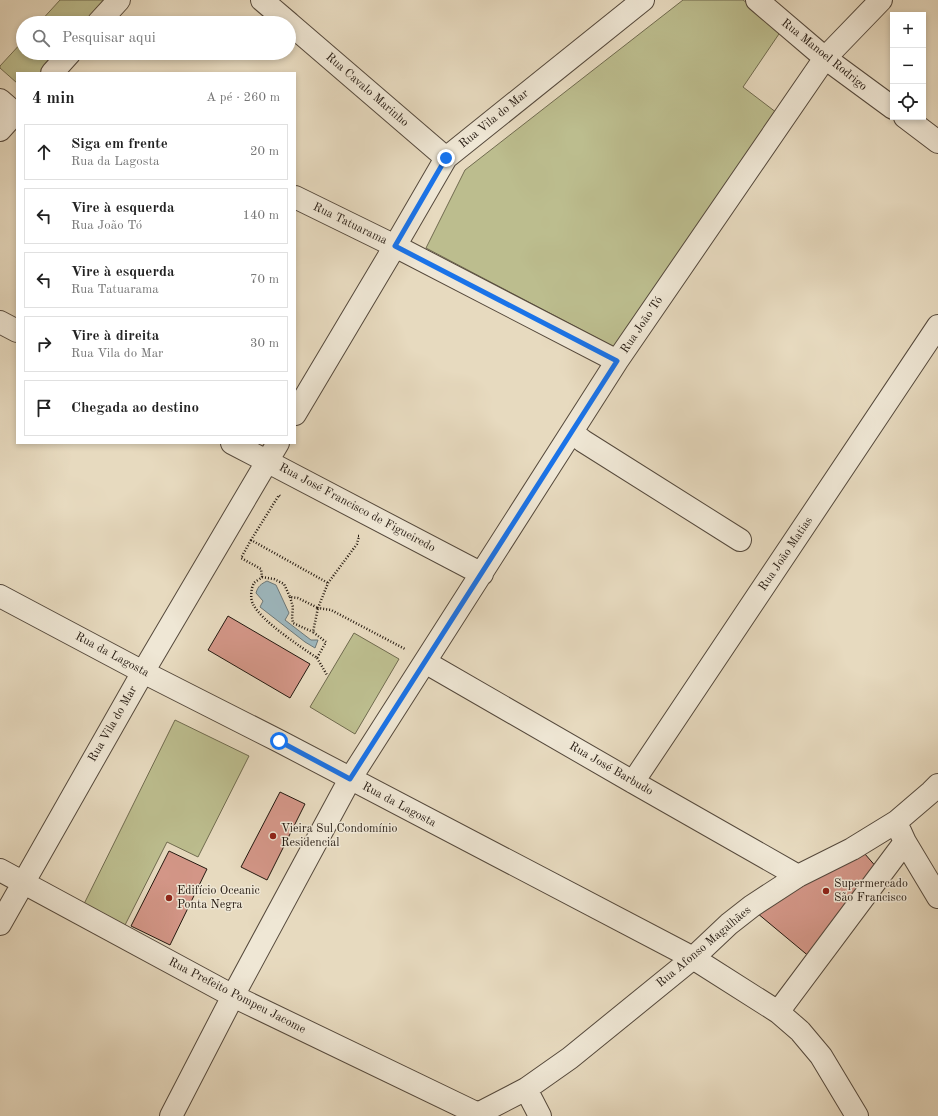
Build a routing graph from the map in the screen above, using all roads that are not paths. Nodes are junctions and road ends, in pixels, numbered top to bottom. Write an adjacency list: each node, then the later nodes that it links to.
1 (119, 0): 6 (street)
2 (262, 0): 7 (street, Rua Cavalo Marinho)
3 (643, 0): 17 (street, Rua Vila do Mar)
4 (757, 0): 9 (street, Rua Manoel Rodrigo)
5 (881, 0): 9 (street, Rua João Tó)
6 (104, 16)
7 (281, 16)
8 (296, 29): 17 (street, Rua Cavalo Marinho)
9 (825, 58): 12 (street, Rua Manoel Rodrigo); 23 (street, Rua João Tó)
10 (64, 60): 11 (street)
11 (53, 72)
12 (890, 106)
13 (11, 108): 15 (street)
14 (909, 120): 16 (street)
15 (0, 130)
16 (938, 142)
17 (446, 158): 19 (street, Rua Vila do Mar)
18 (296, 197): 19 (street, Rua Tatuarama)
19 (395, 246): 23 (street, Rua Tatuarama); 24 (street, Rua Vila do Mar)
20 (0, 322): 21 (street)
21 (16, 330)
22 (937, 332): 34 (street, Rua João Matias)
23 (617, 361): 25 (street, Rua João Tó)
24 (296, 412)
25 (572, 432): 28 (street); 29 (street, Rua João Tó)
26 (236, 444): 27 (street, Rua José Francisco de Figueiredo)
27 (272, 452): 29 (street, Rua José Francisco de Figueiredo); 32 (street, Rua Vila do Mar)
28 (740, 540)
29 (482, 574): 31 (street, Rua João Tó)
30 (0, 596): 32 (street, Rua da Lagosta)
31 (425, 662): 33 (street, Rua João Tó); 34 (street, Rua José Barbudo)
32 (143, 672): 33 (street, Rua da Lagosta); 40 (street, Rua Vila do Mar)
33 (350, 779): 43 (street, Rua da Lagosta); 44 (street, Rua João Tó)
34 (633, 782): 39 (street, Rua José Barbudo)
35 (938, 785): 36 (street, Rua Afonso Magalhães)
36 (896, 822): 37 (street); 39 (street, Rua Afonso Magalhães)
37 (905, 842): 41 (street); 45 (street)
38 (0, 870): 40 (street, Rua Prefeito Pompeu Jacome)
39 (798, 876): 43 (street, Rua Afonso Magalhães)
40 (24, 882): 42 (street, Rua Vila do Mar); 44 (street, Rua Prefeito Pompeu Jacome)
41 (938, 898)
42 (0, 924)
43 (693, 958): 45 (street, Rua da Lagosta); 46 (street, Rua Afonso Magalhães)
44 (233, 996): 47 (street, Rua Prefeito Pompeu Jacome); 48 (street, Rua João Tó)
45 (778, 1012): 50 (street, Rua da Lagosta)
46 (526, 1088): 47 (street, Rua Afonso Magalhães); 49 (street)
47 (476, 1115)
48 (171, 1116)
49 (540, 1116)
50 (857, 1116)

